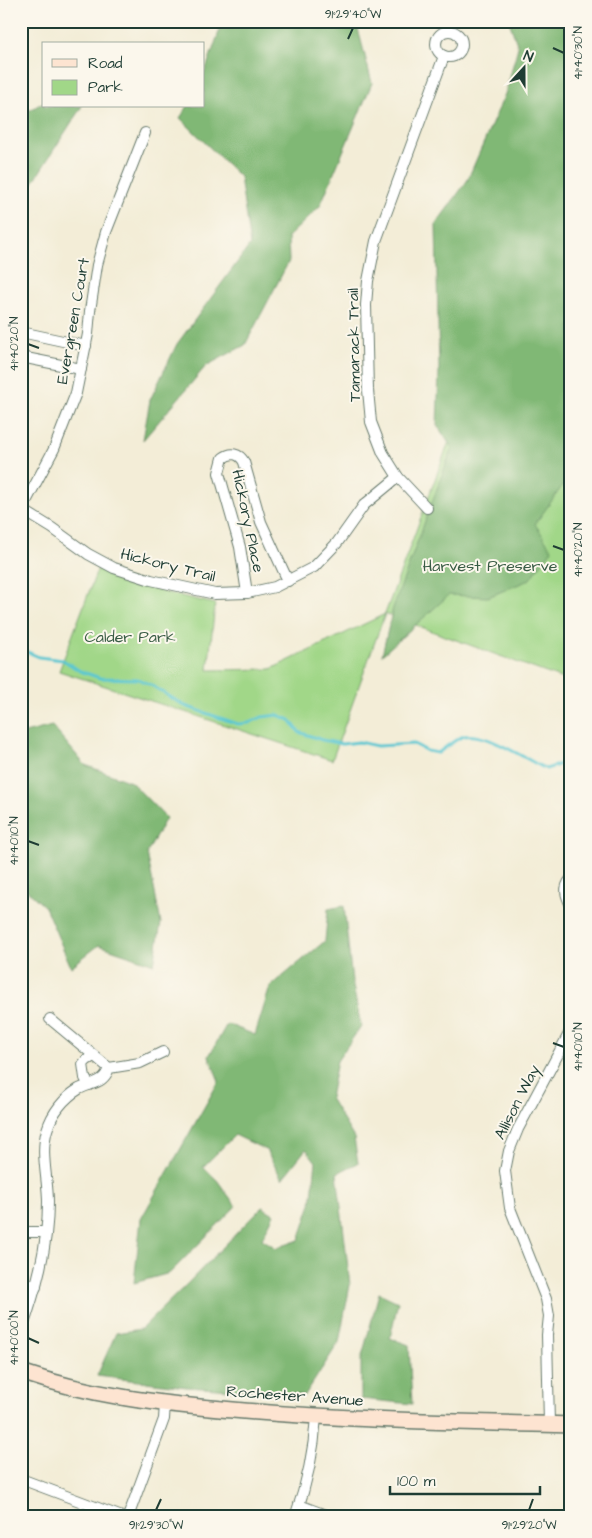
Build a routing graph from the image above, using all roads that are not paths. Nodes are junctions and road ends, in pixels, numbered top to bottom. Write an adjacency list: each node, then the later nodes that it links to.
1 (454, 26): 2 (street); 2 (street)
2 (444, 56): 8 (street, Tamarack Trail)
3 (145, 133): 5 (street, Evergreen Court)
4 (21, 332): 5 (street)
5 (86, 346): 7 (street, Evergreen Court)
6 (21, 357): 7 (street)
7 (81, 369): 10 (street, Evergreen Court)
8 (398, 477): 9 (street, Tamarack Trail); 11 (street, Hickory Trail)
9 (427, 508)
10 (22, 509): 12 (street, Hickory Trail)
11 (288, 581): 12 (street, Hickory Trail); 12 (street, Hickory Place)
12 (247, 593)
13 (571, 879): 14 (street)
14 (571, 905)
15 (50, 1019): 18 (street)
16 (571, 1030): 29 (street, Allison Way)
17 (163, 1052): 19 (street)
18 (94, 1056): 19 (street); 20 (street)
19 (109, 1068): 20 (street)
20 (89, 1085): 22 (street)
21 (21, 1232): 22 (street)
22 (46, 1232): 24 (street)
23 (21, 1281): 24 (street)
24 (36, 1287): 25 (street)
25 (21, 1332)
26 (21, 1372): 27 (main road, Rochester Avenue)
27 (165, 1404): 28 (main road, Rochester Avenue); 34 (street)
28 (316, 1416): 29 (main road, Rochester Avenue); 32 (street)
29 (549, 1424): 30 (main road, Rochester Avenue)
30 (571, 1424)
31 (21, 1479): 33 (street)
32 (299, 1505): 35 (street); 36 (street)
33 (122, 1517)
34 (128, 1517)
35 (295, 1517)
36 (330, 1517)

